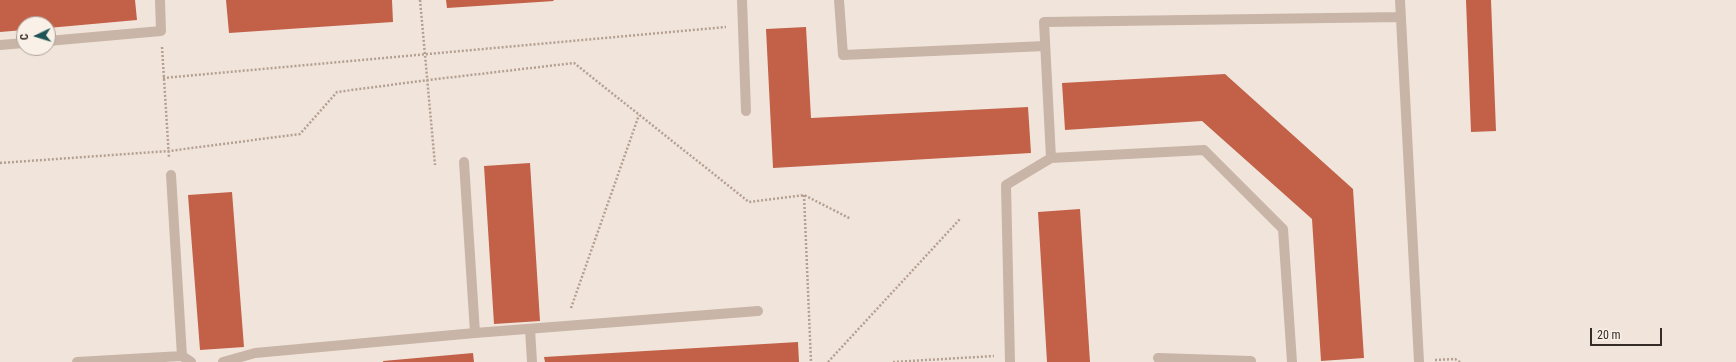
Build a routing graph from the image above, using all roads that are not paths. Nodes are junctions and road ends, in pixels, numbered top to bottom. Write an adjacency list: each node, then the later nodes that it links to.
1 (160, 0): 6 (street)
2 (742, 0): 10 (street)
3 (839, 0): 9 (street)
4 (1400, 0): 5 (street)
5 (1401, 17): 9 (street); 25 (street)
6 (56, 40)
7 (16, 44): 8 (street)
8 (0, 45)
9 (1045, 46): 11 (street)
10 (746, 110)
11 (1051, 158): 19 (street); 24 (street)
12 (464, 162): 16 (street)
13 (171, 175): 18 (street)
14 (758, 311): 15 (street)
15 (530, 329): 16 (street); 22 (street)
16 (475, 333): 21 (street)
17 (1158, 358): 23 (street)
18 (187, 359): 20 (street)
19 (1010, 359)
20 (77, 362)
21 (223, 362)
22 (532, 362)
23 (1252, 362)
24 (1292, 362)
25 (1418, 362)

